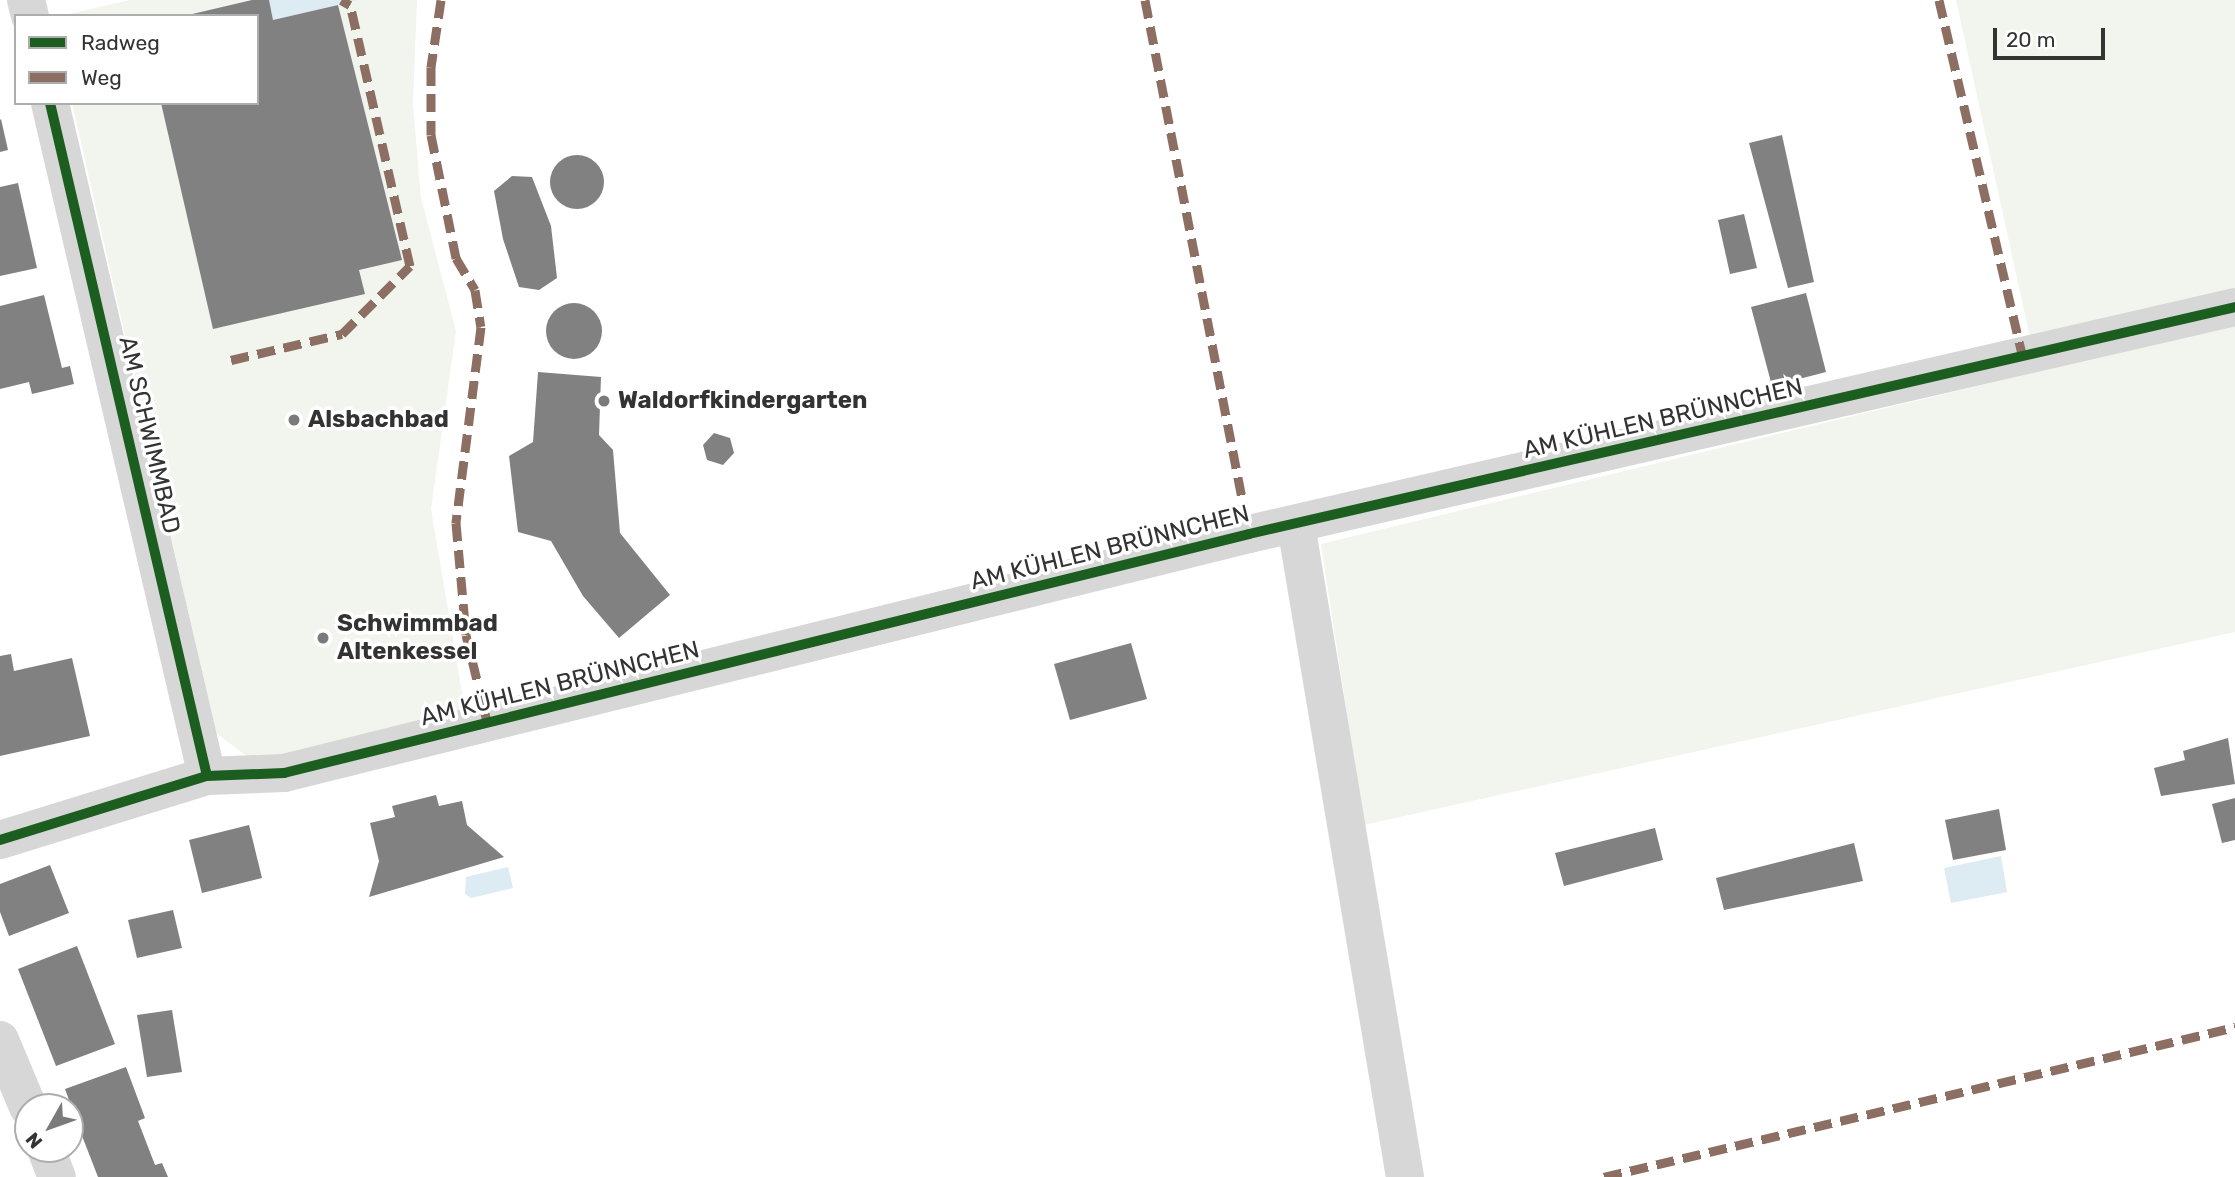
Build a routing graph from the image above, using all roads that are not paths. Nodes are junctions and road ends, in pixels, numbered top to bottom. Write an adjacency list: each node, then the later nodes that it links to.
1 (50, 105): 4 (street, AM SCHWIMMBAD)
2 (2235, 307): 3 (street, AM KÜHLEN BRÜNNCHEN)
3 (1296, 525): 4 (street, AM KÜHLEN BRÜNNCHEN); 8 (street)
4 (207, 776): 5 (street, AM KÜHLEN BRÜNNCHEN)
5 (0, 840)
6 (0, 1040): 7 (street)
7 (22, 1093)
8 (1405, 1177)

